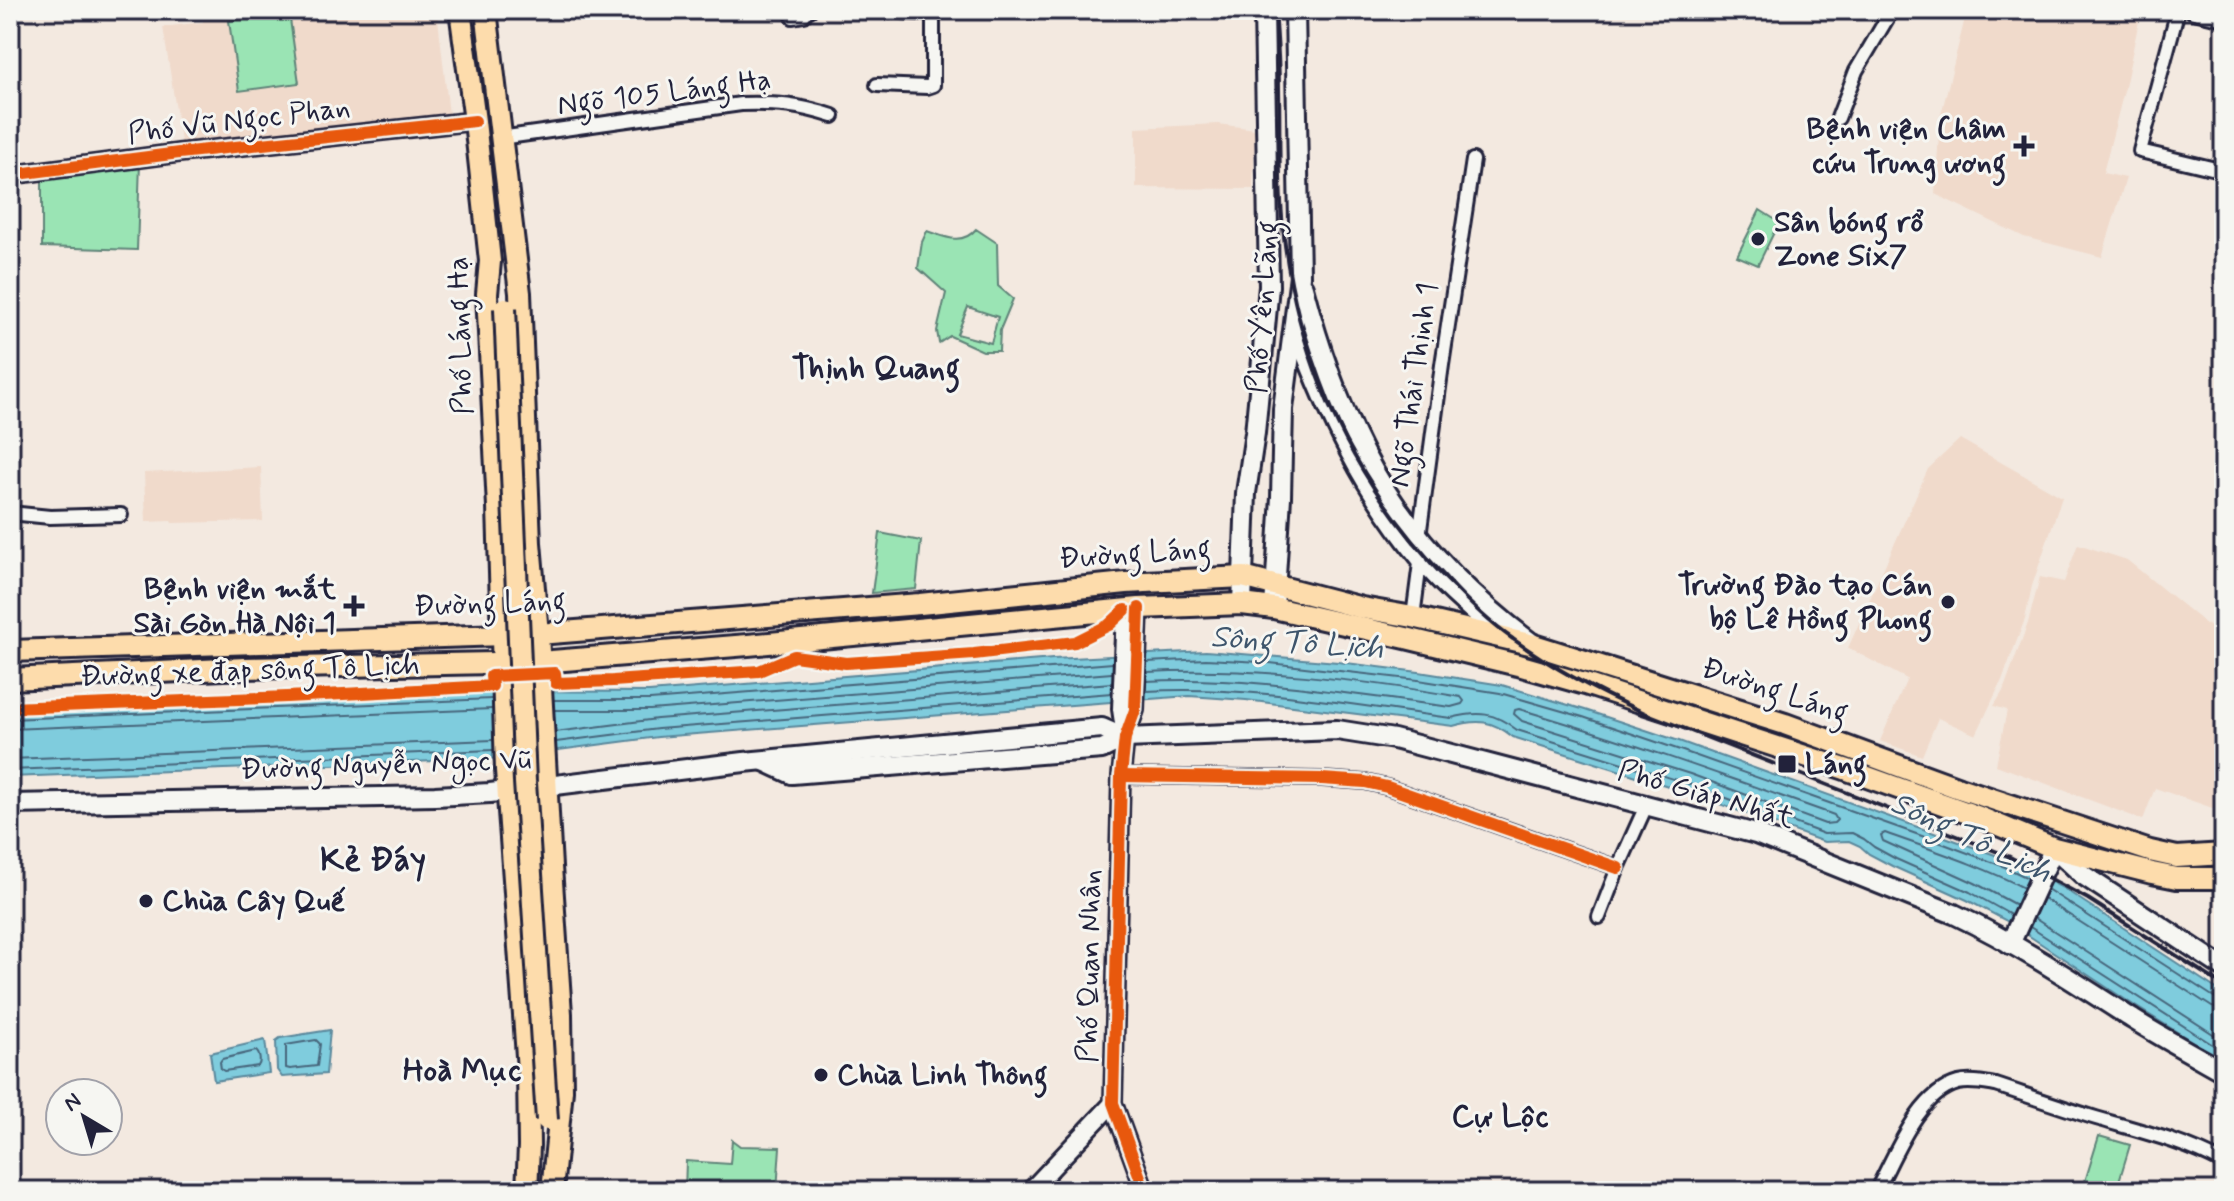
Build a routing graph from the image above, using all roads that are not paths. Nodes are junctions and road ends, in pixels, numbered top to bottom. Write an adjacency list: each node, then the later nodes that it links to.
1 (460, 10): 15 (main road, Phố Láng Hạ)
2 (486, 10): 16 (main road, Phố Láng Hạ)
3 (810, 10): 10 (street)
4 (871, 10): 12 (street)
5 (1264, 10): 17 (main road, Phố Yên Lãng)
6 (1295, 10): 18 (main road, Phố Yên Lãng)
7 (1892, 10): 14 (street)
8 (2178, 10): 20 (street)
9 (2194, 10): 11 (street)
10 (793, 17)
11 (2224, 17)
12 (877, 85)
13 (833, 116): 16 (street, Ngõ 105 Láng Hạ)
14 (1838, 118)
15 (475, 121): 21 (street, Phố Vũ Ngọc Phan); 23 (main road, Phố Láng Hạ)
16 (500, 138): 22 (main road, Phố Láng Hạ)
17 (1267, 142): 18 (main road); 33 (main road, Phố Yên Lãng)
18 (1298, 142): 24 (main road, Phố Yên Lãng)
19 (1473, 160): 29 (street, Ngõ Thái Thịnh 1)
20 (2224, 171)
21 (10, 175)
22 (514, 257): 25 (main road); 31 (main road, Phố Láng Hạ)
23 (490, 261): 25 (main road); 30 (main road, Phố Láng Hạ)
24 (1300, 276): 26 (main road, Phố Yên Lãng); 29 (main road)
25 (505, 308): 67 (main road, bridge)
26 (1294, 333): 32 (street); 34 (main road, Phố Yên Lãng)
27 (10, 513): 28 (street)
28 (121, 515)
29 (1419, 537): 32 (street, Ngõ Thái Thịnh 1); 41 (main road)
30 (499, 543): 31 (main road); 43 (main road, Phố Láng Hạ)
31 (530, 543): 42 (main road, Phố Láng Hạ)
32 (1420, 563): 39 (street, Ngõ Thái Thịnh 1); 41 (street)
33 (1243, 577): 34 (main road, Đường Láng); 35 (main road, Đường Láng); 36 (main road, Phố Yên Lãng)
34 (1276, 585): 37 (main road, Phố Yên Lãng); 39 (main road, Đường Láng)
35 (976, 599): 40 (main road); 42 (main road, Đường Láng)
36 (1242, 604): 37 (main road, Đường Láng); 38 (main road, Đường Láng)
37 (1274, 608): 50 (main road, Đường Láng)
38 (1132, 617): 40 (main road, Đường Láng); 48 (street, Phố Quan Nhân)
39 (1413, 617): 41 (main road, Đường Láng)
40 (977, 623): 45 (main road, Đường Láng)
41 (1506, 632): 49 (main road, Đường Láng)
42 (538, 634): 43 (main road, Đường Láng); 45 (main road, Phố Láng Hạ)
43 (501, 635): 44 (main road, Đường Láng); 46 (main road, Phố Láng Hạ)
44 (10, 651)
45 (540, 662): 46 (main road, Đường Láng); 52 (main road, Phố Láng Hạ)
46 (502, 663): 47 (main road, Đường Láng); 53 (main road, Phố Láng Hạ)
47 (10, 679)
48 (1125, 738): 51 (street, Phố Quan Nhân); 52 (main road, Đường Nguyễn Ngọc Vũ); 55 (main road, Phố Giáp Nhất)
49 (1853, 749): 50 (main road); 57 (main road, Đường Láng)
50 (1845, 769): 56 (main road, Đường Láng)
51 (1121, 776): 59 (street); 66 (street, Phố Quan Nhân)
52 (546, 777): 53 (main road, Đường Nguyễn Ngọc Vũ); 58 (main road, Phố Láng Hạ)
53 (507, 780): 54 (main road, Đường Nguyễn Ngọc Vũ); 60 (main road, Phố Láng Hạ)
54 (10, 804)
55 (1646, 806): 59 (street); 63 (main road, Phố Giáp Nhất)
56 (2054, 848): 61 (main road, Đường Láng); 63 (main road); 64 (main road)
57 (2224, 854)
58 (551, 867): 60 (main road); 69 (main road, Phố Láng Hạ)
59 (1618, 868): 62 (street)
60 (514, 870): 70 (main road, Phố Láng Hạ)
61 (2224, 878)
62 (1599, 917)
63 (2014, 938): 65 (main road, Phố Giáp Nhất)
64 (2224, 968)
65 (2224, 1072)
66 (1113, 1103): 73 (street); 74 (street, Phố Quan Nhân)
67 (547, 1120): 69 (main road); 70 (main road)
68 (2224, 1163): 75 (street)
69 (554, 1166): 72 (main road)
70 (529, 1167): 71 (main road)
71 (527, 1191)
72 (552, 1191)
73 (1030, 1191)
74 (1145, 1191)
75 (1876, 1191)

